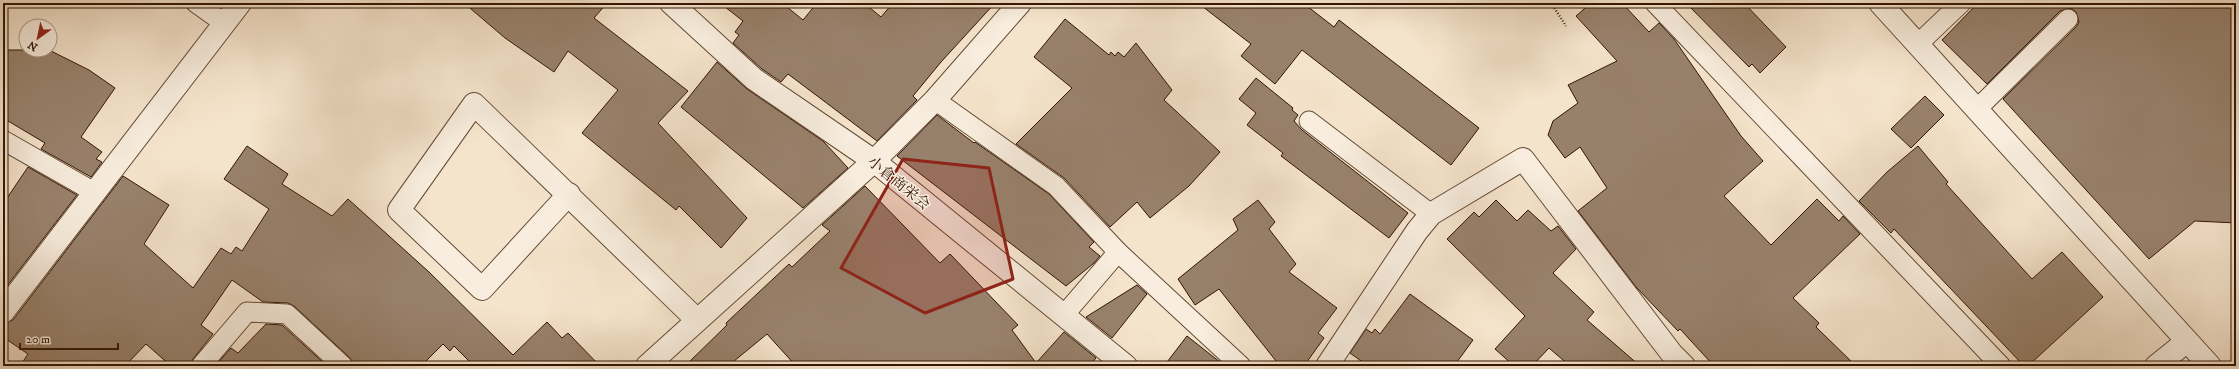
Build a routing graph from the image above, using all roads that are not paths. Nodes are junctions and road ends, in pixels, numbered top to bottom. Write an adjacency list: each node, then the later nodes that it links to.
1 (196, 3): 9 (lane)
2 (240, 3): 9 (street)
3 (672, 3): 15 (street, 小倉商栄会)
4 (1020, 3): 11 (street)
5 (1655, 3): 31 (lane)
6 (1880, 3): 10 (street)
7 (1961, 3): 10 (lane)
8 (2068, 19): 12 (lane)
9 (224, 23): 16 (street)
10 (1918, 44): 12 (street)
11 (935, 100): 15 (street); 19 (lane)
12 (1977, 109): 23 (street)
13 (1309, 120): 18 (lane)
14 (3, 140): 16 (lane)
15 (874, 161): 21 (street, 小倉商栄会); 22 (street)
16 (94, 192): 20 (street)
17 (569, 194): 17 (street); 22 (street)
18 (1431, 214): 29 (street); 30 (street)
19 (1118, 252): 21 (lane); 28 (lane)
20 (3, 312)
21 (1064, 315): 27 (street, 小倉商栄会)
22 (697, 320): 26 (street)
23 (2186, 342): 32 (street); 33 (street)
24 (201, 366): 25 (lane)
25 (343, 366)
26 (647, 366)
27 (1126, 366)
28 (1241, 366)
29 (1327, 366)
30 (1684, 366)
31 (2001, 366)
32 (2156, 366)
33 (2210, 366)

